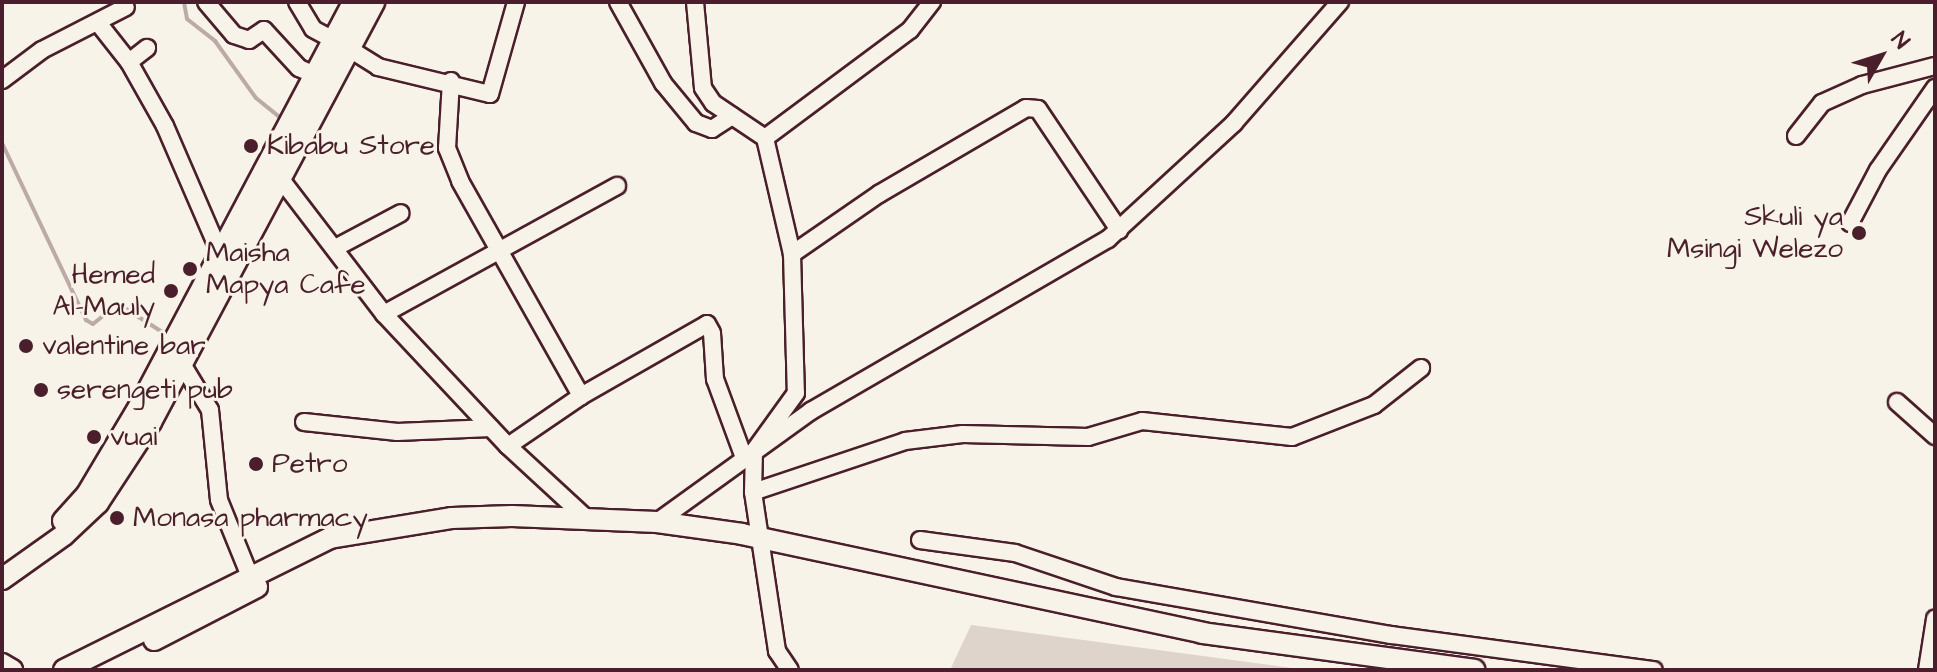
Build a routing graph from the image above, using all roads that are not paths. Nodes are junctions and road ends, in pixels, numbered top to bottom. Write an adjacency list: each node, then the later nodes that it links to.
1 (206, 2): 16 (street)
2 (297, 2): 12 (street)
3 (353, 2): 12 (main road)
4 (374, 2): 12 (main road)
5 (516, 2): 18 (street)
6 (618, 2): 20 (street)
7 (695, 2): 20 (street)
8 (932, 2): 22 (street)
9 (1340, 2): 27 (street)
10 (126, 7): 11 (street)
11 (99, 24): 14 (street); 17 (street)
12 (341, 44): 16 (main road); 18 (street); 23 (main road)
13 (147, 48): 14 (street)
14 (129, 62): 30 (street)
15 (1935, 66): 21 (street)
16 (315, 75): 30 (main road)
17 (2, 80)
18 (451, 81): 29 (street)
19 (1935, 88): 26 (street)
20 (732, 116): 22 (street)
21 (1796, 136)
22 (765, 138): 31 (street)
23 (280, 178): 28 (street); 33 (main road)
24 (617, 186): 29 (street)
25 (401, 213): 28 (street)
26 (1850, 223)
27 (1119, 230): 31 (street); 41 (street)
28 (337, 247): 32 (street)
29 (498, 250): 32 (street); 35 (street)
30 (219, 251): 47 (main road)
31 (792, 254): 41 (street)
32 (384, 314): 38 (street)
33 (182, 364): 48 (main road); 49 (street)
34 (1421, 368): 42 (street)
35 (581, 396): 40 (street); 41 (street)
36 (1897, 402): 39 (street)
37 (304, 422): 38 (street)
38 (491, 428): 40 (street)
39 (1935, 436)
40 (508, 446): 43 (street)
41 (749, 455): 42 (street); 44 (street)
42 (753, 492): 45 (street)
43 (585, 517): 44 (main road); 49 (main road)
44 (657, 522): 45 (main road)
45 (759, 537): 55 (street); 56 (main road)
46 (920, 540): 57 (street)
47 (2, 565)
48 (2, 579)
49 (252, 582): 53 (main road); 54 (main road)
50 (1935, 619): 58 (street)
51 (2, 664): 52 (main road)
52 (12, 670)
53 (64, 670)
54 (94, 670)
55 (790, 670)
56 (1474, 670)
57 (1654, 670)
58 (1927, 670)

